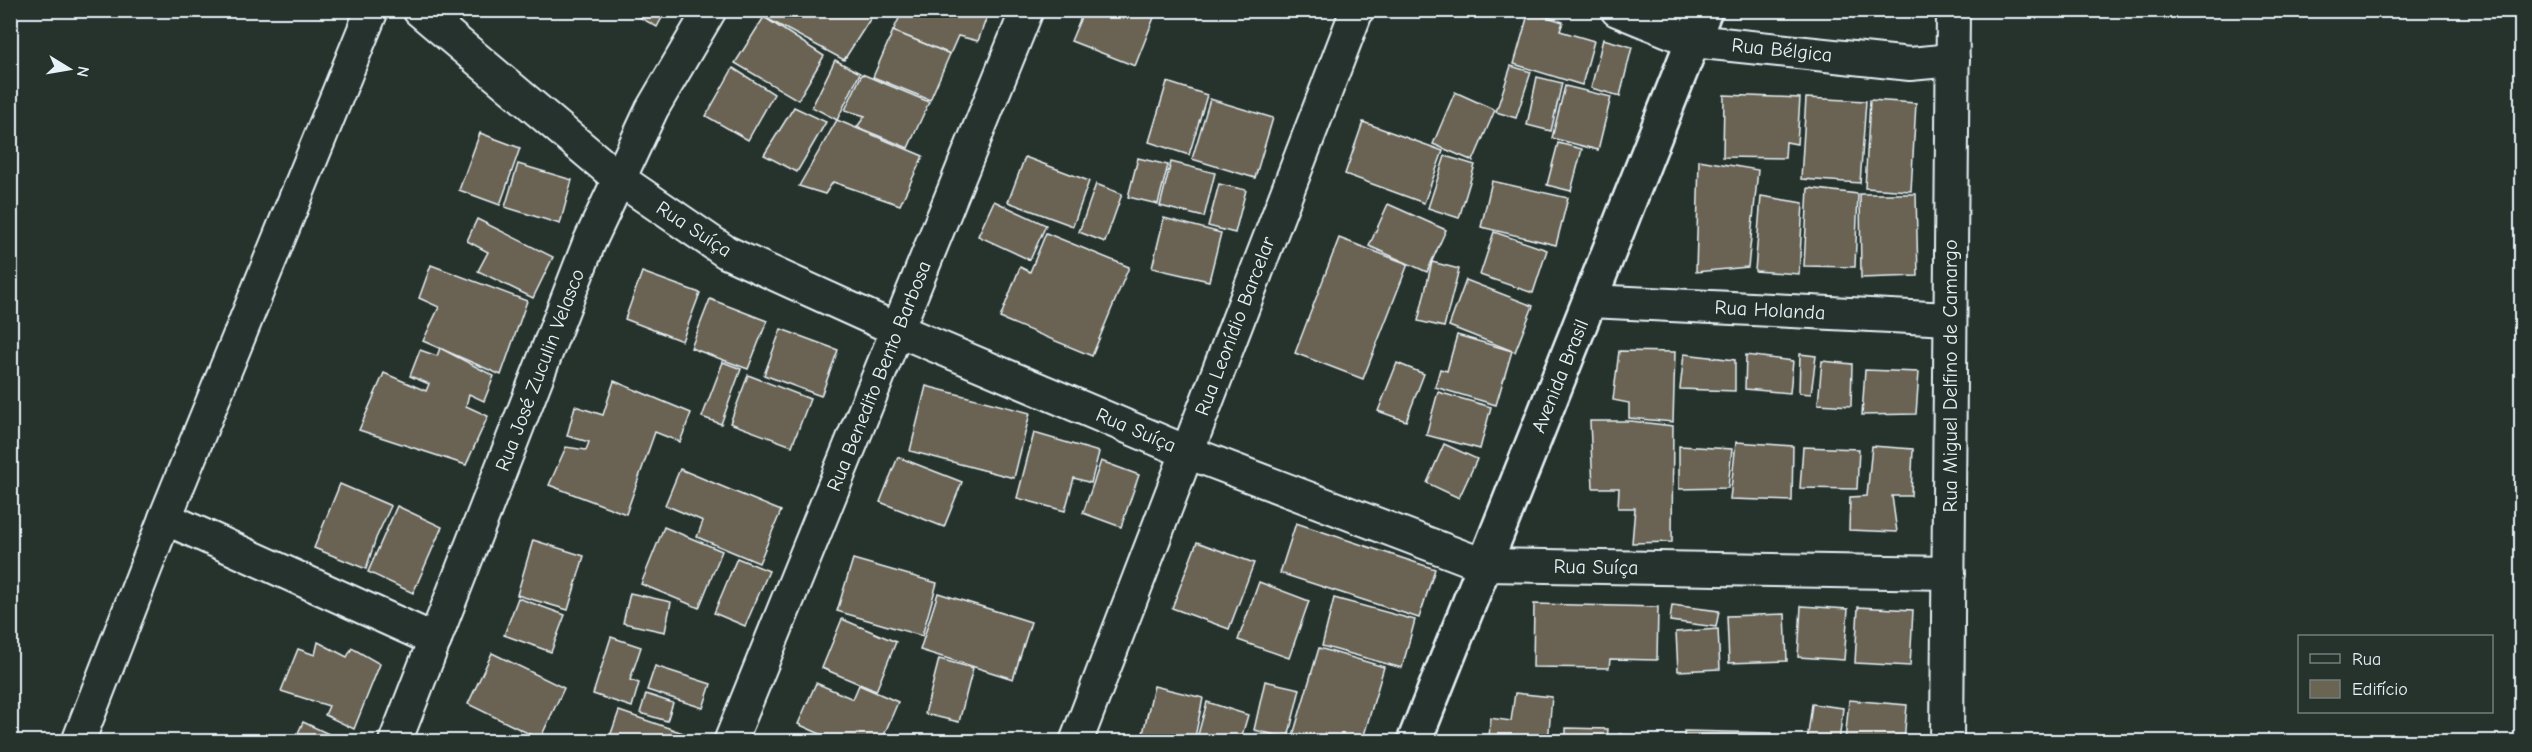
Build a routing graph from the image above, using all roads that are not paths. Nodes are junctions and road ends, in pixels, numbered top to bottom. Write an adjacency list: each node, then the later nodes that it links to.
1 (372, 10): 16 (street)
2 (418, 10): 11 (street, Rua Suíça)
3 (711, 10): 11 (street, Rua José Zuculin Velasco)
4 (1027, 10): 14 (street, Rua Benedito Bento Barbosa)
5 (1357, 10): 15 (street, Rua Leonídio Barcelar)
6 (1617, 10): 9 (street, Rua Bélgica)
7 (1705, 10): 9 (street, Avenida Brasil)
8 (1953, 10): 10 (street, Rua Miguel Delfino de Camargo)
9 (1693, 41): 10 (street, Rua Bélgica); 12 (street, Avenida Brasil)
10 (1953, 60): 13 (street, Rua Miguel Delfino de Camargo)
11 (618, 178): 14 (street, Rua Suíça); 19 (street, Rua José Zuculin Velasco)
12 (1590, 301): 13 (street, Rua Holanda); 17 (street, Avenida Brasil)
13 (1950, 319): 18 (street, Rua Miguel Delfino de Camargo)
14 (898, 330): 15 (street, Rua Suíça); 22 (street, Rua Benedito Bento Barbosa)
15 (1187, 452): 17 (street, Rua Suíça); 23 (street, Rua Leonídio Barcelar)
16 (165, 518): 19 (street); 20 (street)
17 (1484, 566): 18 (street, Rua Suíça); 24 (street, Avenida Brasil)
18 (1949, 573): 25 (street, Rua Miguel Delfino de Camargo)
19 (435, 640): 21 (street, Rua José Zuculin Velasco)
20 (78, 741)
21 (395, 741)
22 (730, 741)
23 (1076, 741)
24 (1414, 741)
25 (1947, 741)

